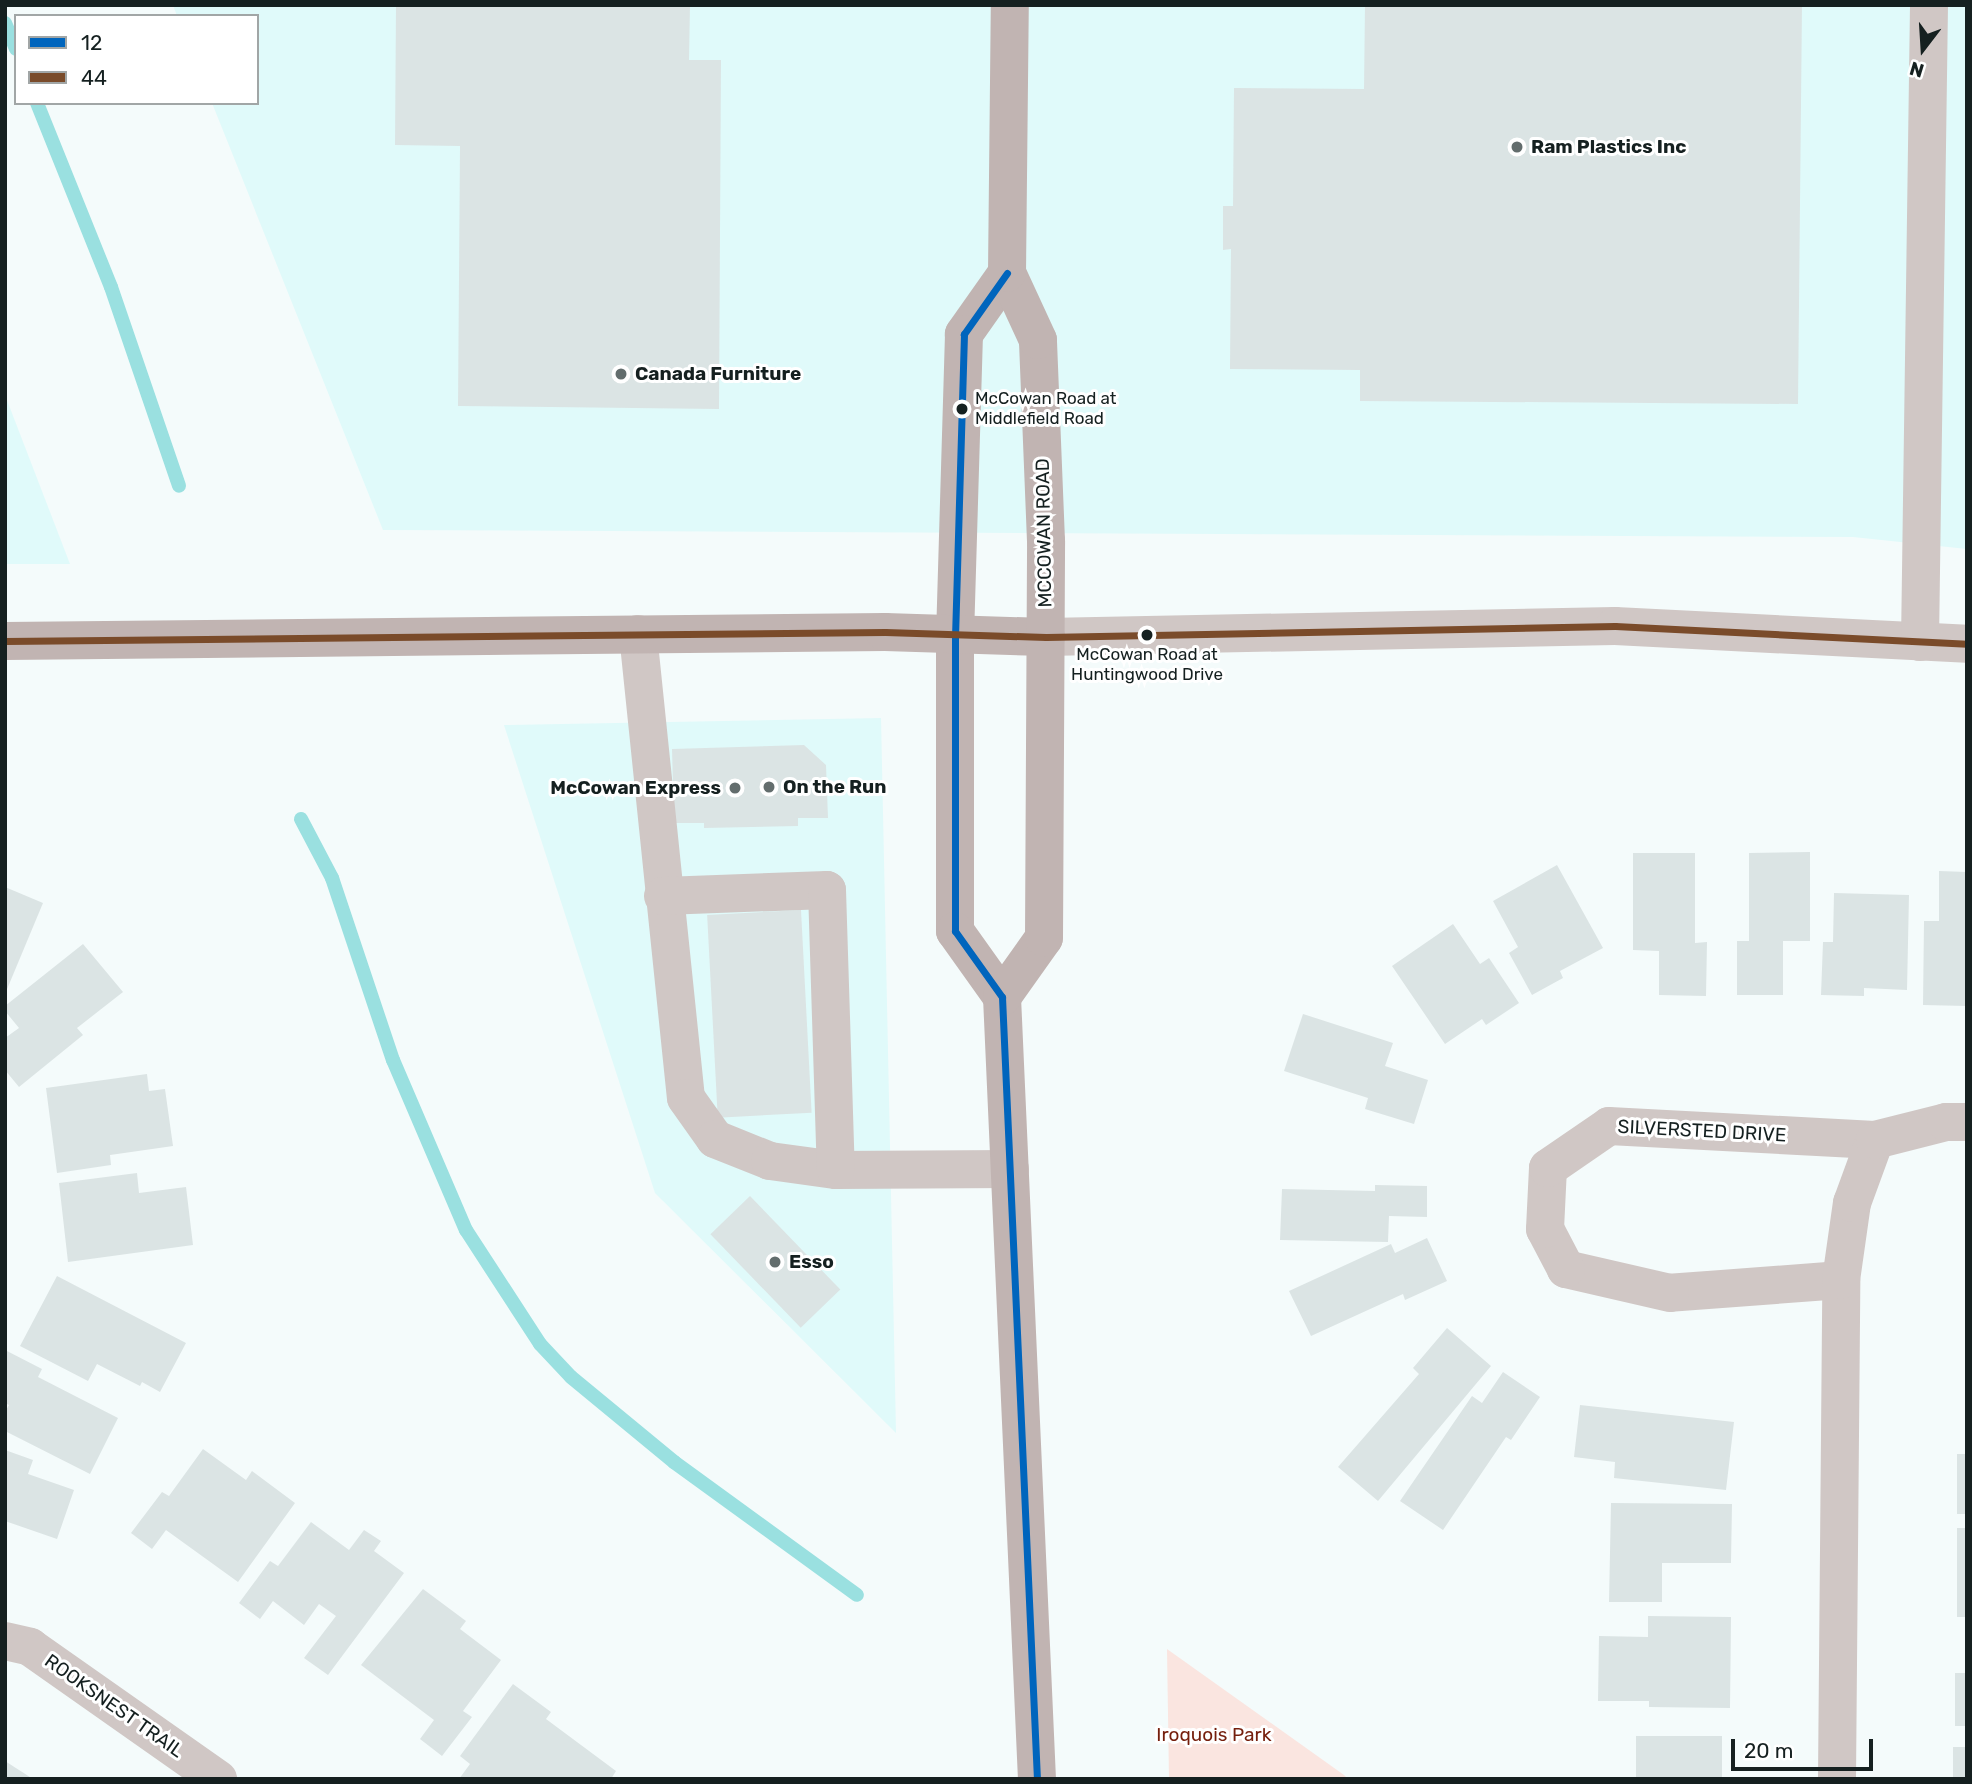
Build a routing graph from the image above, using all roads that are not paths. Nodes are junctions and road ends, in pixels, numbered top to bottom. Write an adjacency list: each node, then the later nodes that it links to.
1 (1010, 5): 3 (main road, MCCOWAN ROAD)
2 (1929, 5): 8 (street)
3 (1007, 273): 5 (main road); 6 (main road, MCCOWAN ROAD)
4 (638, 634): 5 (main road); 7 (main road); 10 (street)
5 (955, 634): 6 (main road); 11 (main road)
6 (1046, 637): 8 (street); 11 (main road, MCCOWAN ROAD)
7 (5, 641)
8 (1920, 642): 9 (street)
9 (1967, 643)
10 (663, 896): 15 (street); 15 (street)
11 (1002, 997): 14 (main road)
12 (1967, 1122): 13 (street, SILVERSTED DRIVE)
13 (1875, 1140): 16 (street); 16 (street, SILVERSTED DRIVE)
14 (1010, 1169): 15 (street); 19 (main road)
15 (836, 1170)
16 (1841, 1280): 20 (street)
17 (5, 1641): 18 (street, ROOKSNEST TRAIL)
18 (218, 1779)
19 (1037, 1779)
20 (1837, 1779)

